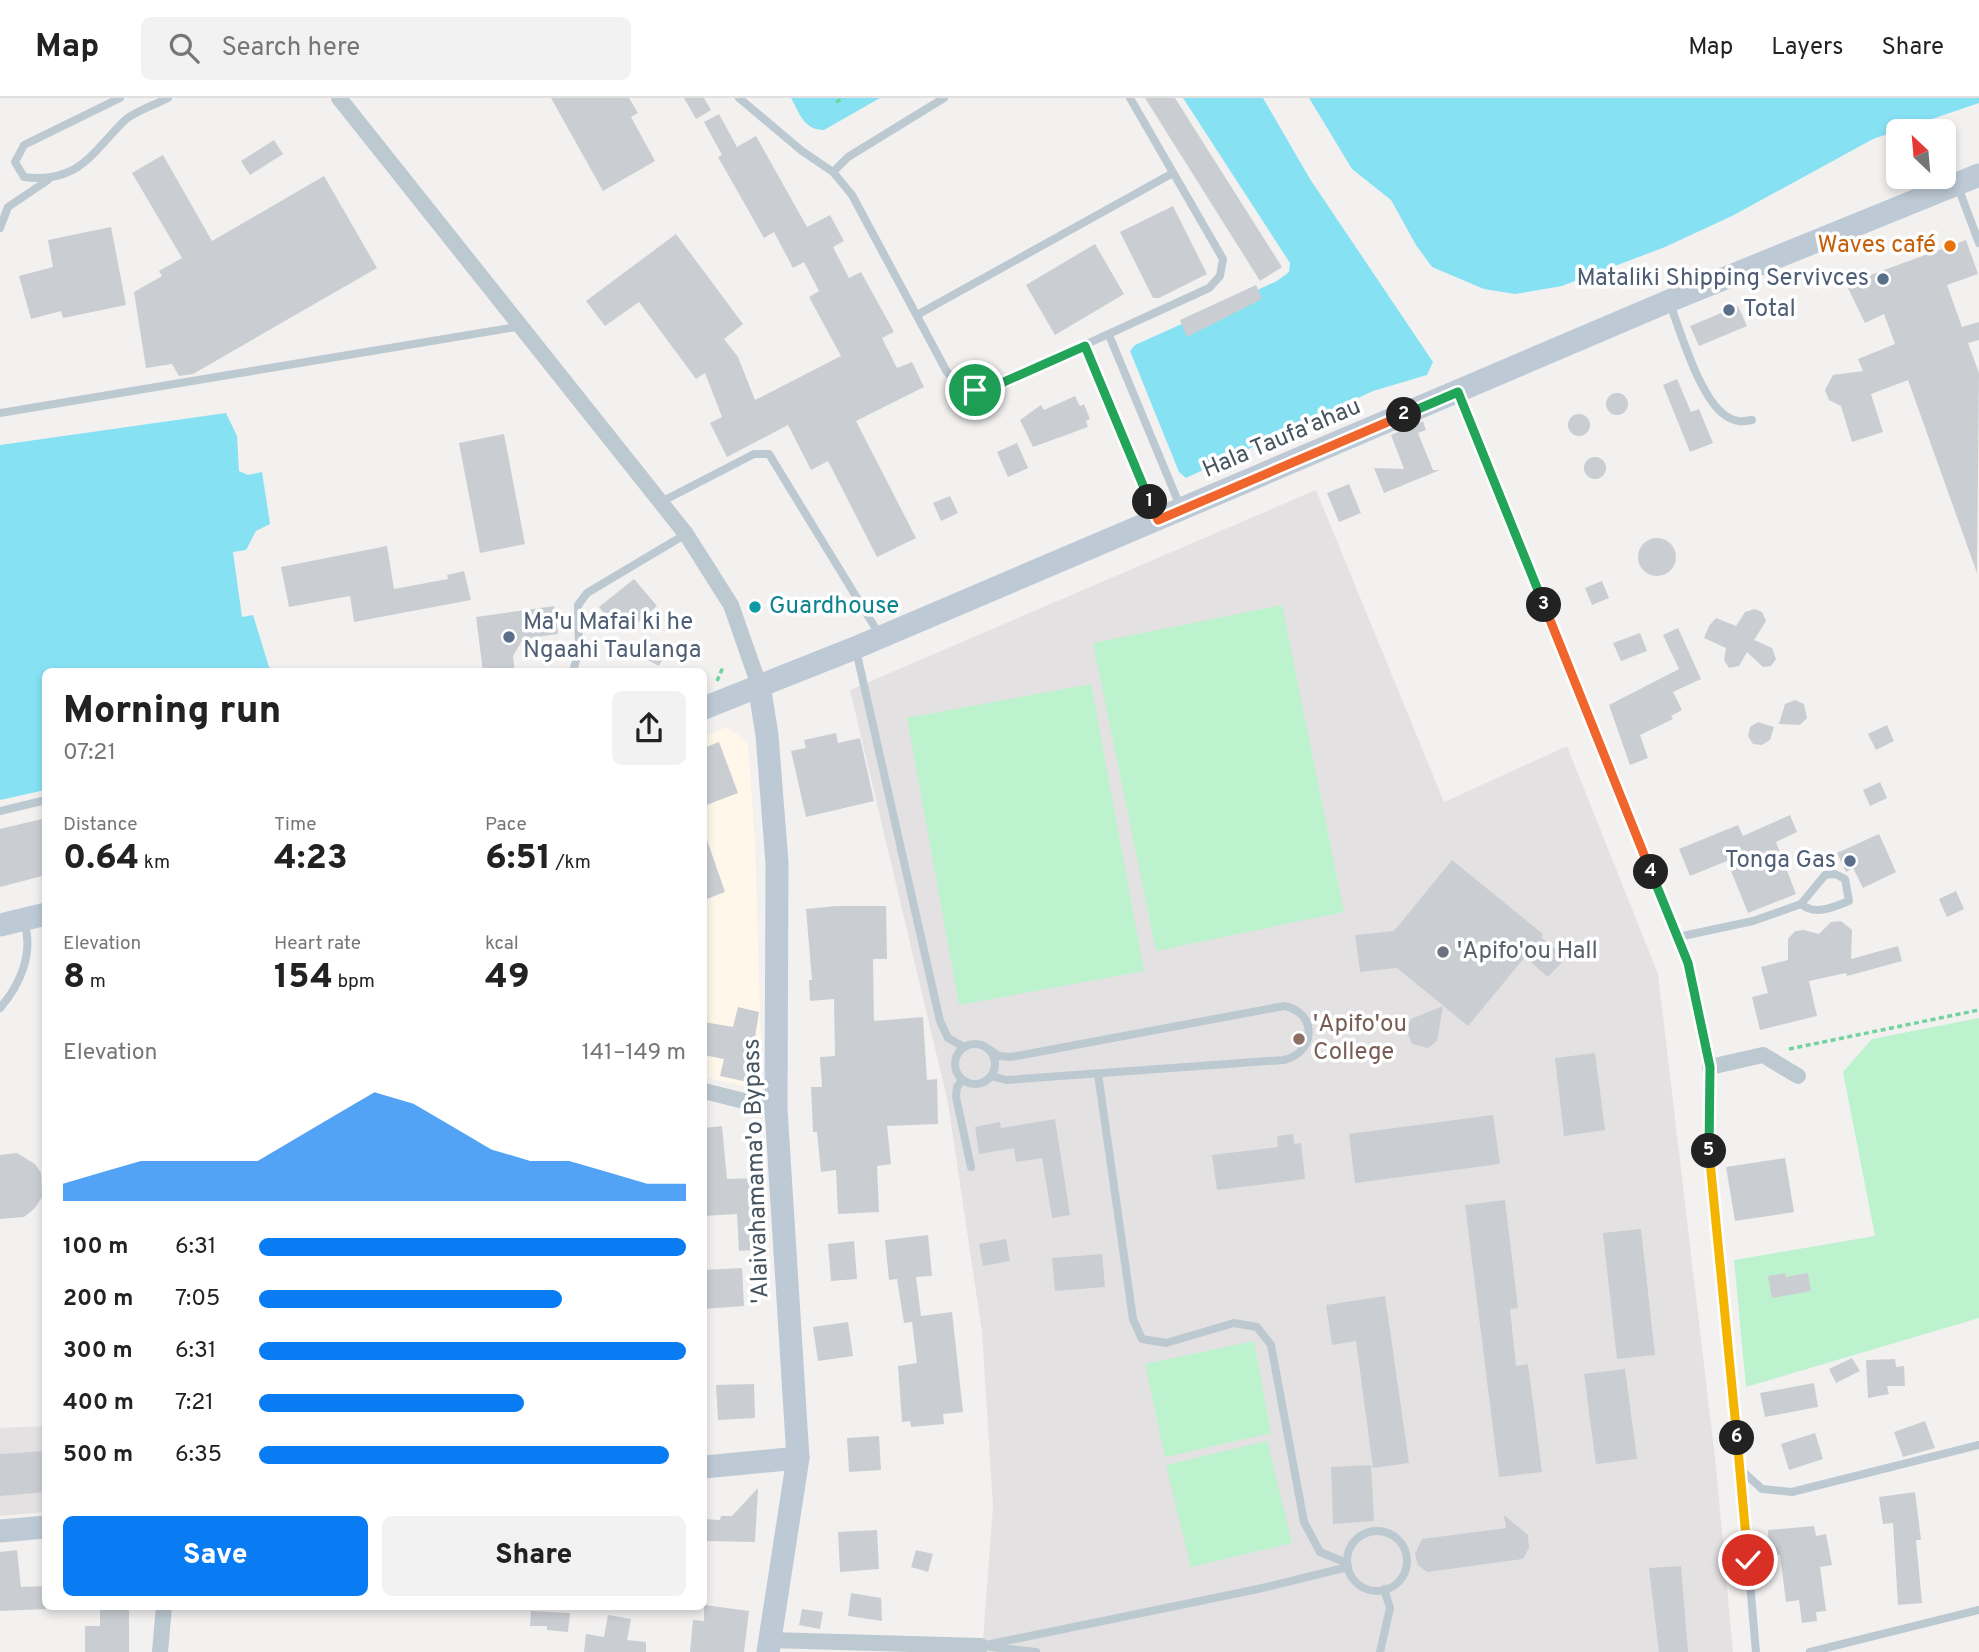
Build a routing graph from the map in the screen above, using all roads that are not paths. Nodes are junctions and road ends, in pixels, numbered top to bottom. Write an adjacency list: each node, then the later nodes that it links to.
1 (120, 98): 10 (lane)
2 (168, 98): 10 (lane)
3 (339, 98): 17 (street)
4 (739, 98): 7 (lane)
5 (944, 98): 7 (lane)
6 (1130, 98): 8 (lane)
7 (833, 172): 16 (lane)
8 (1173, 173): 16 (lane); 18 (lane)
9 (1979, 174): 11 (street, Hala Taufa'ahau)
10 (48, 180): 13 (lane)
11 (1956, 184): 14 (lane)
12 (1944, 189): 15 (street, Hala Taufa'ahau)
13 (0, 228)
14 (1979, 243)
15 (1669, 301): 20 (street, Hala Taufa'ahau); 22 (lane)
16 (917, 315): 19 (lane)
17 (522, 326): 21 (lane); 23 (street)
18 (1109, 335): 19 (lane); 24 (lane)
19 (1085, 346): 25 (lane)
20 (1458, 392): 24 (street, Hala Taufa'ahau); 37 (lane)
21 (0, 413)
22 (1752, 420)
23 (661, 502): 26 (street); 27 (lane)
24 (1182, 510): 25 (street, Hala Taufa'ahau)
25 (1158, 520): 27 (street, Hala Taufa'ahau)
26 (686, 534): 29 (lane); 30 (street)
27 (881, 637): 28 (street, Hala Taufa'ahau)
28 (855, 648): 30 (street, Hala Taufa'ahau); 39 (lane)
29 (574, 668)
30 (759, 685): 31 (street, Hala Taufa'ahau); 47 (street, 'Alaivahamama'o Bypass)
31 (707, 707)
32 (42, 801): 33 (lane)
33 (0, 811)
34 (1801, 904): 34 (lane); 37 (lane)
35 (35, 917): 36 (street); 38 (lane)
36 (0, 925)
37 (1678, 937): 41 (lane)
38 (0, 1008)
39 (964, 1047): 40 (lane); 45 (lane)
40 (989, 1050): 42 (lane); 43 (lane)
41 (1710, 1067): 44 (street); 52 (lane)
42 (1098, 1074): 43 (lane); 55 (lane)
43 (991, 1076): 45 (lane)
44 (1798, 1076)
45 (962, 1080): 48 (lane)
46 (707, 1092): 47 (street)
47 (776, 1110): 50 (street, 'Alaivahamama'o Bypass)
48 (971, 1167)
49 (1979, 1445): 52 (lane)
50 (798, 1458): 51 (street); 59 (street, 'Alaivahamama'o Bypass)
51 (707, 1466)
52 (1740, 1469): 64 (lane)
53 (42, 1527): 54 (street)
54 (0, 1531)
55 (1348, 1565): 56 (lane); 56 (lane); 60 (lane)
56 (1384, 1589): 63 (lane)
57 (164, 1610): 61 (street)
58 (1979, 1610): 65 (lane)
59 (769, 1646): 60 (street)
60 (981, 1646): 62 (lane)
61 (160, 1652)
62 (1036, 1652)
63 (1380, 1652)
64 (1756, 1652)
65 (1810, 1652)

